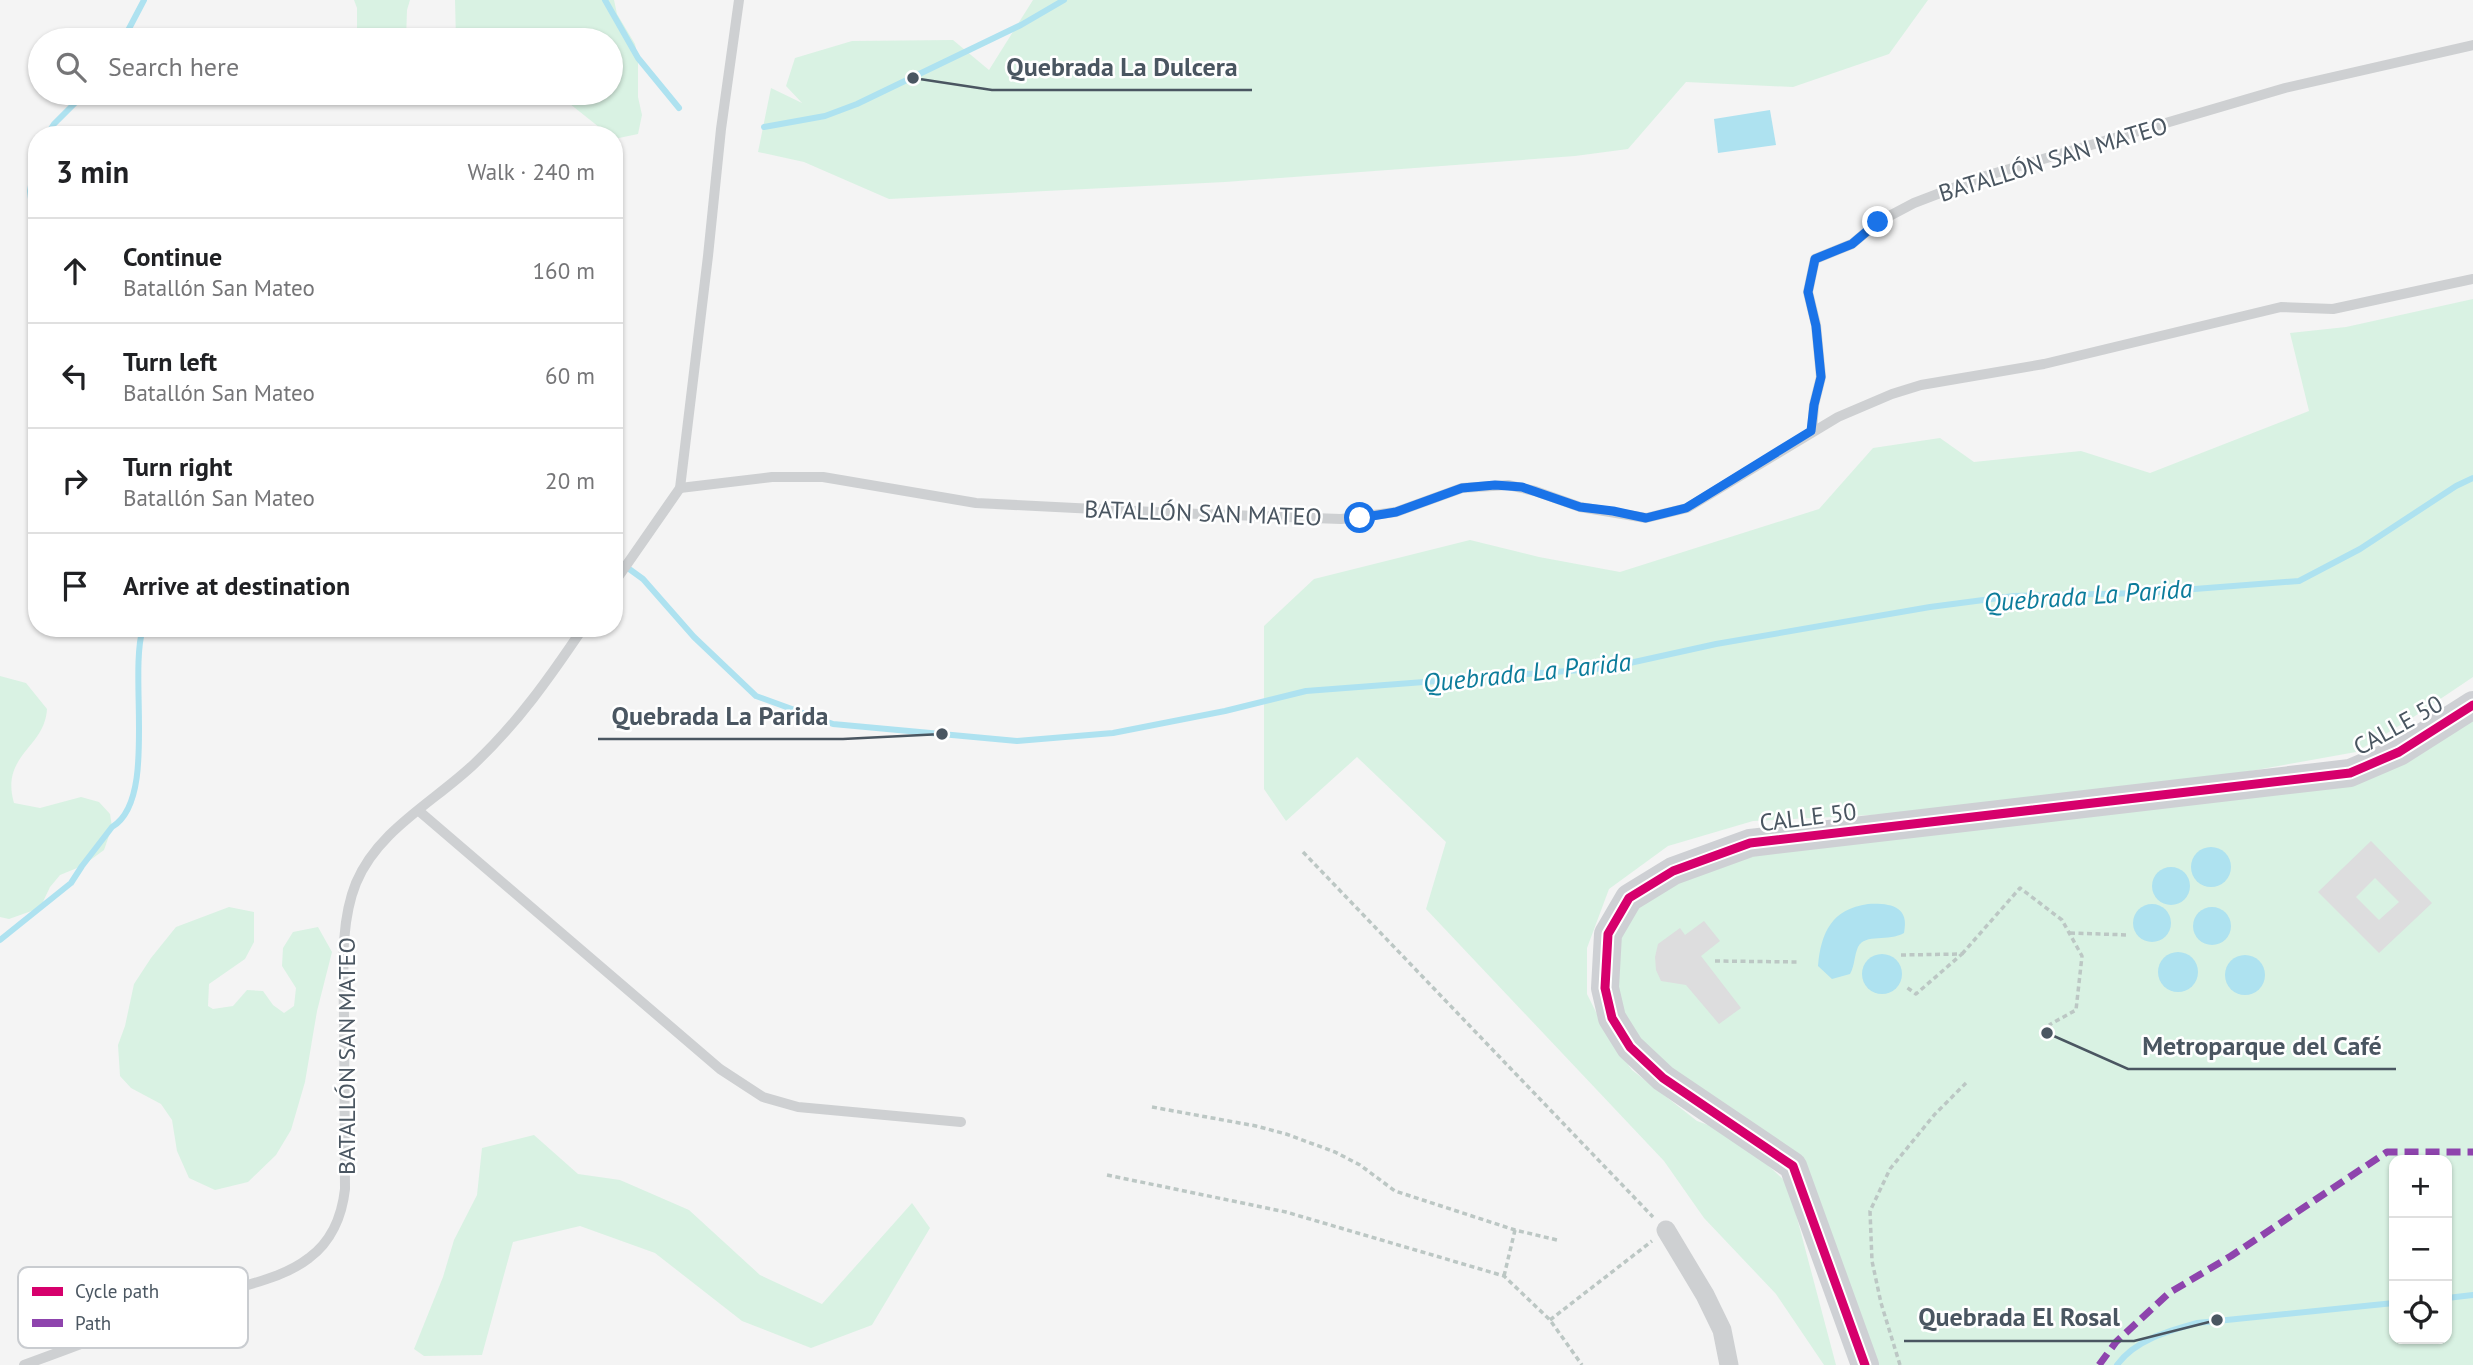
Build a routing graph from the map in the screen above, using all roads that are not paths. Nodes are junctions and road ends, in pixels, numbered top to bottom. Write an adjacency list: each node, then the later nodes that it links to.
1 (739, 0): 5 (lane)
2 (2473, 45): 4 (lane, BATALLÓN SAN MATEO)
3 (2473, 279): 4 (lane, BATALLÓN SAN MATEO)
4 (1811, 431): 5 (lane, BATALLÓN SAN MATEO)
5 (680, 488): 6 (lane)
6 (623, 570)
7 (577, 637): 9 (lane, BATALLÓN SAN MATEO)
8 (2473, 705): 16 (street, CALLE 50)
9 (419, 811): 10 (lane); 12 (lane, BATALLÓN SAN MATEO)
10 (961, 1122)
11 (1666, 1230): 15 (street)
12 (248, 1284)
13 (70, 1348): 14 (lane, BATALLÓN SAN MATEO)
14 (24, 1365)
15 (1729, 1365)
16 (1865, 1365)

